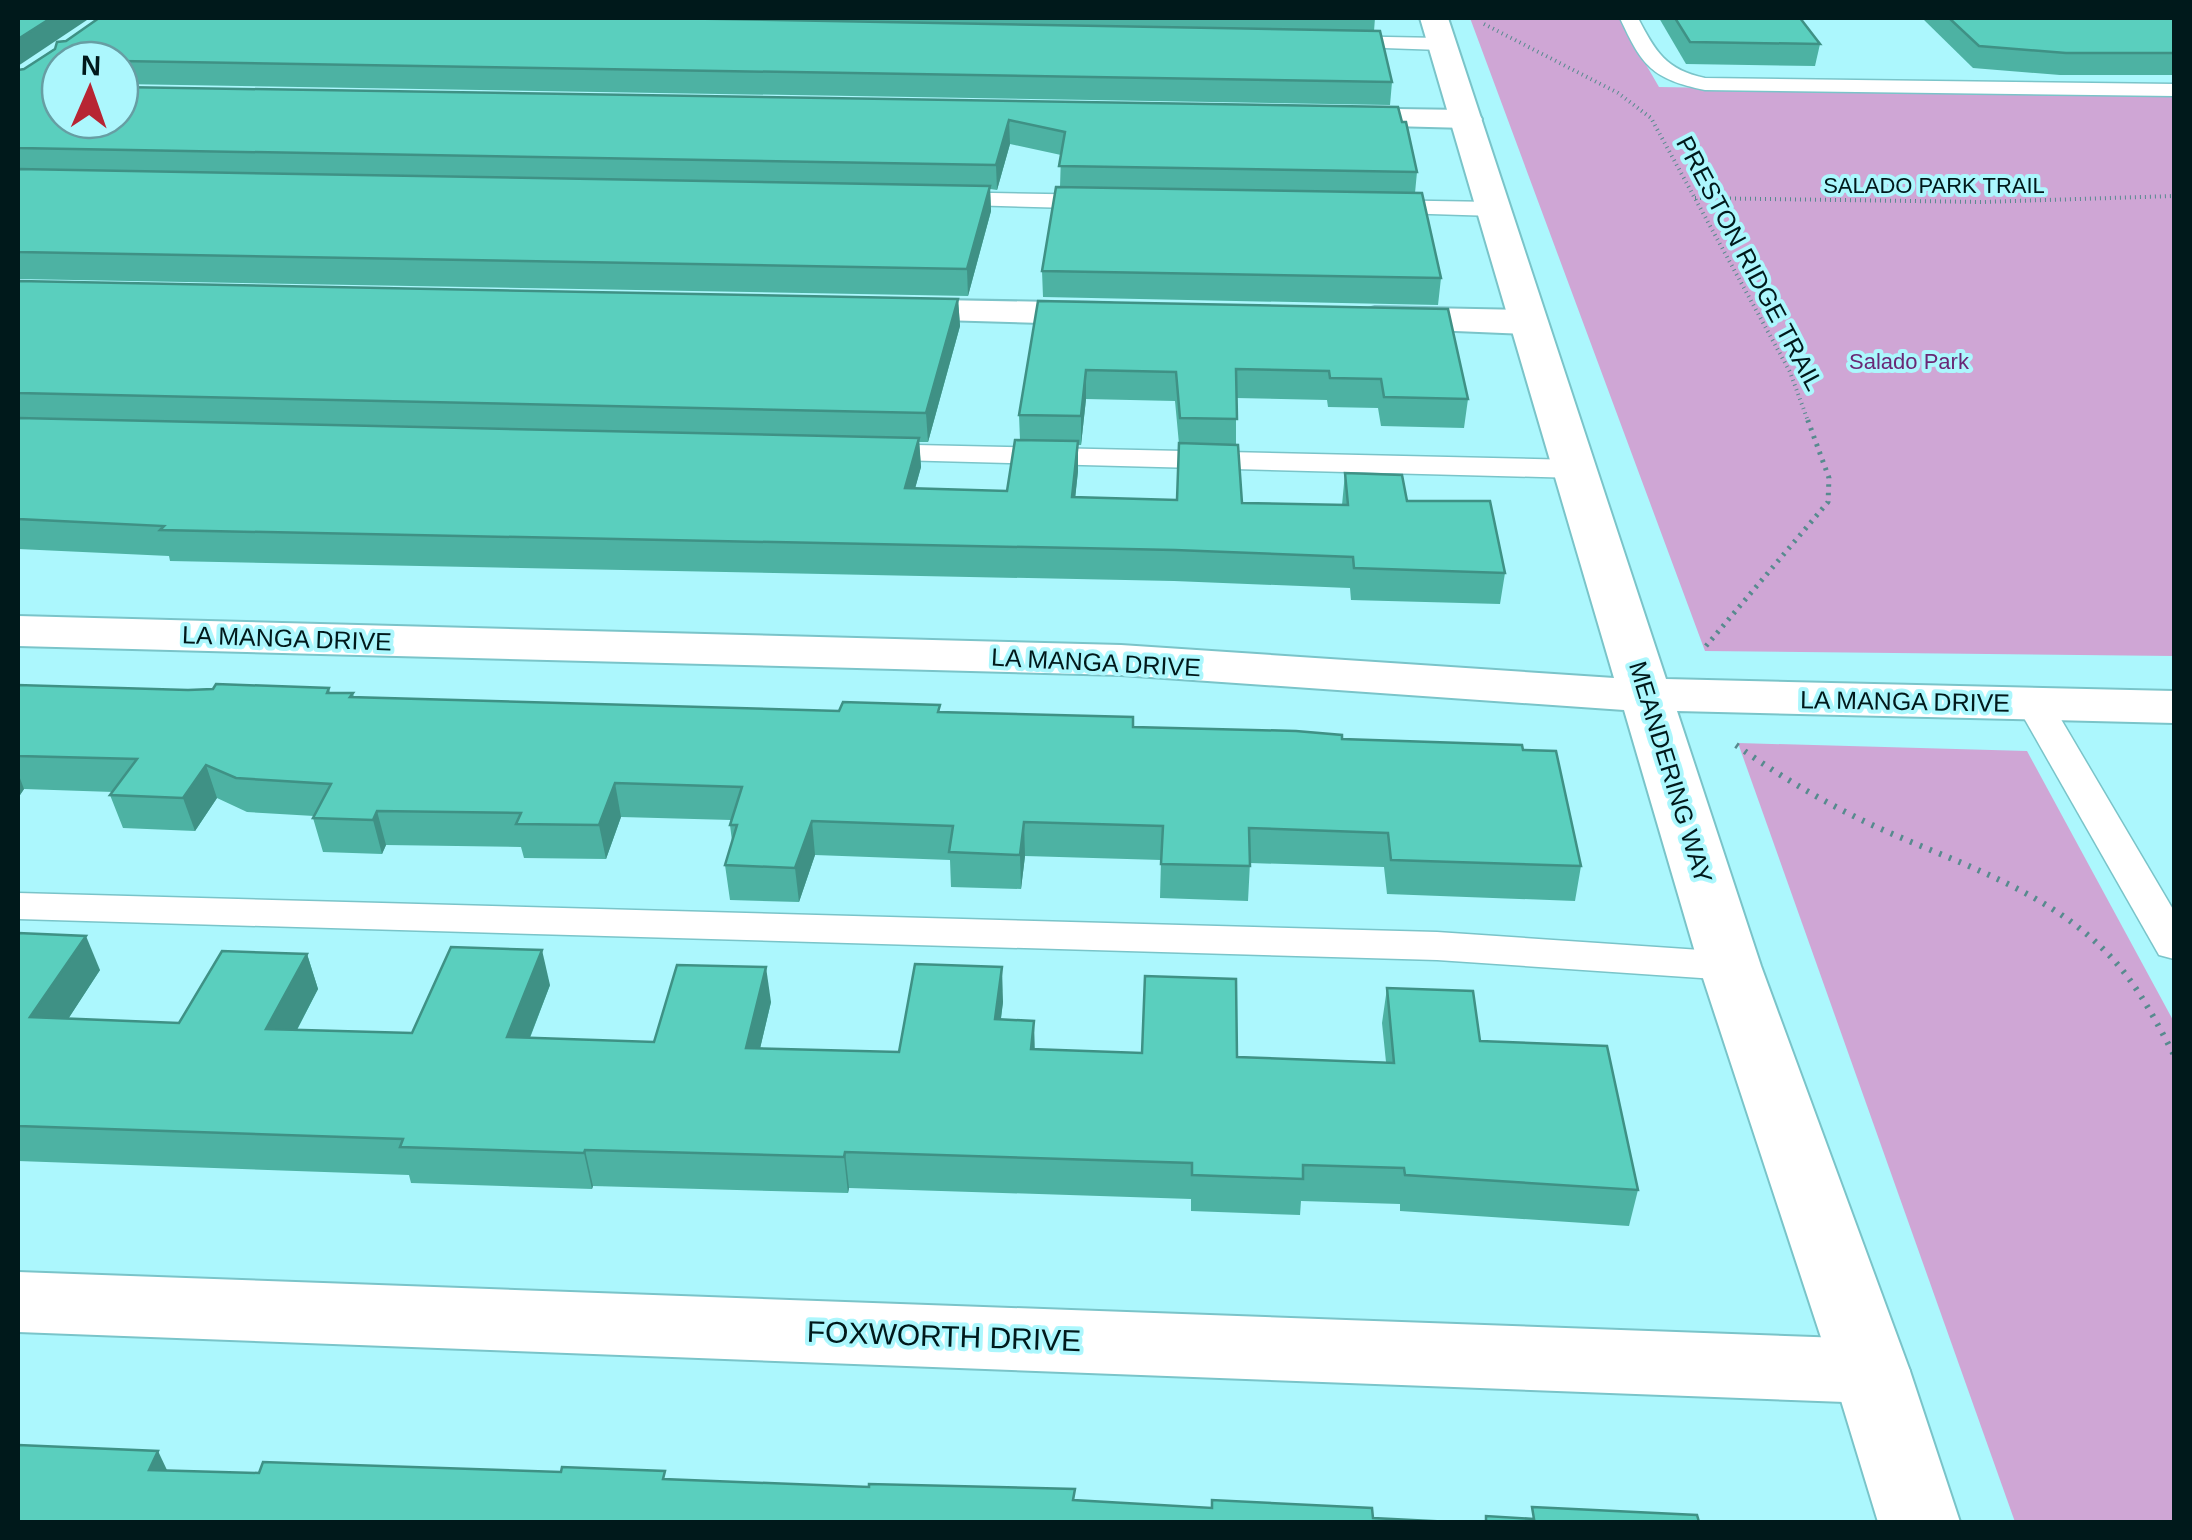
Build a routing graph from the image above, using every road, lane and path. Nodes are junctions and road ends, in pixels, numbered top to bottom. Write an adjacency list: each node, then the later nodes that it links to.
1 (1630, 18): 4 (lane)
2 (1450, 26): 3 (lane); 6 (street, MEANDERING WAY); 8 (path, PRESTON RIDGE TRAIL)
3 (1322, 42)
4 (2174, 90)
5 (1308, 116): 6 (street)
6 (1466, 119): 12 (street, MEANDERING WAY)
7 (2174, 196): 8 (path, SALADO PARK TRAIL)
8 (1694, 198): 21 (path, PRESTON RIDGE TRAIL)
9 (916, 199): 10 (lane)
10 (1135, 202)
11 (1354, 206): 12 (lane)
12 (1494, 209): 16 (street, MEANDERING WAY)
13 (853, 309): 14 (street)
14 (1151, 315)
15 (1330, 318): 16 (street)
16 (1529, 322): 18 (street, MEANDERING WAY)
17 (837, 452): 18 (lane)
18 (1576, 469): 20 (street, MEANDERING WAY)
19 (18, 631): 20 (street, LA MANGA DRIVE)
20 (1648, 695): 21 (street, LA MANGA DRIVE); 26 (street, MEANDERING WAY)
21 (1715, 696): 22 (street, LA MANGA DRIVE); 27 (path, PRESTON RIDGE TRAIL)
22 (2034, 704): 23 (street, LA MANGA DRIVE); 25 (lane)
23 (2174, 707)
24 (18, 906): 26 (lane)
25 (2174, 945)
26 (1730, 966): 29 (street, MEANDERING WAY)
27 (2174, 1055)
28 (18, 1302): 29 (street, FOXWORTH DRIVE)
29 (1872, 1371): 30 (street, MEANDERING WAY)
30 (1919, 1522)

